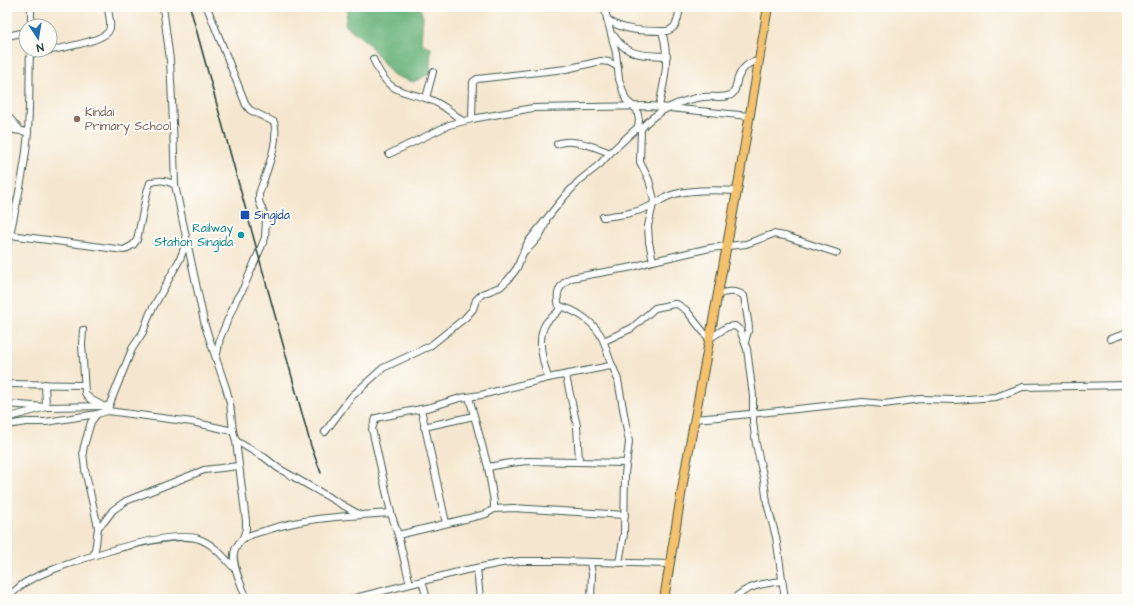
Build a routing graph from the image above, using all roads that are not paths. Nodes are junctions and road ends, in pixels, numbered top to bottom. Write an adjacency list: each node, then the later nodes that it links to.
1 (31, 7): 8 (street)
2 (108, 7): 14 (street)
3 (163, 7): 35 (street)
4 (604, 7): 9 (street)
5 (680, 7): 11 (street)
6 (768, 7): 18 (main road)
7 (209, 8): 53 (street)
8 (31, 18)
9 (607, 19): 10 (street); 11 (street)
10 (610, 30): 15 (street); 19 (street)
11 (662, 31): 15 (street)
12 (18, 34): 13 (street)
13 (7, 36)
14 (58, 47)
15 (667, 56): 23 (street)
16 (30, 58): 31 (street)
17 (373, 59): 21 (street)
18 (758, 62): 24 (street); 26 (main road)
19 (618, 67): 22 (street); 27 (street)
20 (433, 72): 21 (street)
21 (426, 98): 28 (street)
22 (634, 106): 23 (street); 27 (street); 33 (street)
23 (659, 106): 24 (street)
24 (671, 108): 26 (street); 37 (street)
25 (7, 115): 30 (street)
26 (749, 116): 36 (main road)
27 (472, 119): 28 (street)
28 (462, 121): 34 (street)
29 (7, 129): 30 (street)
30 (20, 130): 31 (street)
31 (28, 132): 39 (street)
32 (557, 144): 33 (street)
33 (610, 153): 74 (street)
34 (389, 154)
35 (174, 185): 39 (street); 40 (street)
36 (736, 191): 37 (street); 42 (main road)
37 (654, 204): 38 (street); 44 (street)
38 (603, 217)
39 (8, 235): 41 (street)
40 (186, 243): 53 (street); 64 (street)
41 (7, 245)
42 (726, 246): 43 (street); 44 (street); 45 (main road)
43 (837, 253)
44 (654, 261): 46 (street)
45 (717, 295): 49 (main road); 52 (street)
46 (559, 306): 51 (street); 56 (street)
47 (83, 330): 60 (street)
48 (1127, 333): 50 (street)
49 (709, 339): 51 (street); 52 (street); 70 (main road)
50 (1110, 339)
51 (604, 341): 54 (street)
52 (745, 342): 67 (street)
53 (216, 359): 73 (street)
54 (613, 366): 55 (street); 77 (street)
55 (566, 376): 56 (street); 76 (street)
56 (548, 378): 61 (street)
57 (7, 384): 58 (street)
58 (45, 384): 60 (street); 63 (street)
59 (1127, 385): 67 (street)
60 (84, 386): 64 (street)
61 (469, 397): 65 (street); 68 (street)
62 (7, 404): 63 (street)
63 (46, 408): 64 (street); 69 (street)
64 (107, 408): 66 (street); 73 (street)
65 (421, 409): 72 (street); 81 (street)
66 (97, 414): 71 (street); 85 (street)
67 (753, 414): 70 (street); 95 (street)
68 (474, 416): 72 (street); 79 (street)
69 (7, 418)
70 (694, 419): 91 (main road)
71 (7, 425)
72 (424, 427): 84 (street)
73 (233, 431): 75 (street)
74 (325, 432)
75 (236, 441): 78 (street); 82 (street)
76 (578, 461): 77 (street); 79 (street)
77 (626, 462): 83 (street)
78 (239, 466): 85 (street); 87 (street)
79 (488, 467): 80 (street)
80 (494, 509): 83 (street); 84 (street)
81 (391, 513): 82 (street); 86 (street)
82 (360, 515): 87 (street)
83 (625, 515): 90 (street)
84 (446, 523): 86 (street)
85 (98, 527): 88 (street)
86 (398, 535): 96 (street)
87 (243, 538): 93 (street)
88 (94, 555): 93 (street); 98 (street)
89 (590, 563): 90 (street); 92 (street); 104 (street)
90 (618, 563): 91 (street)
91 (670, 564): 105 (main road)
92 (477, 568): 94 (street); 103 (street)
93 (236, 570): 99 (street)
94 (422, 581): 96 (street); 102 (street)
95 (782, 581): 106 (street); 107 (street)
96 (410, 584): 97 (street)
97 (381, 591): 100 (street); 101 (street)
98 (7, 597)
99 (247, 599)
100 (351, 599)
101 (382, 599)
102 (427, 599)
103 (480, 599)
104 (591, 599)
105 (664, 599)
106 (734, 599)
107 (785, 599)

